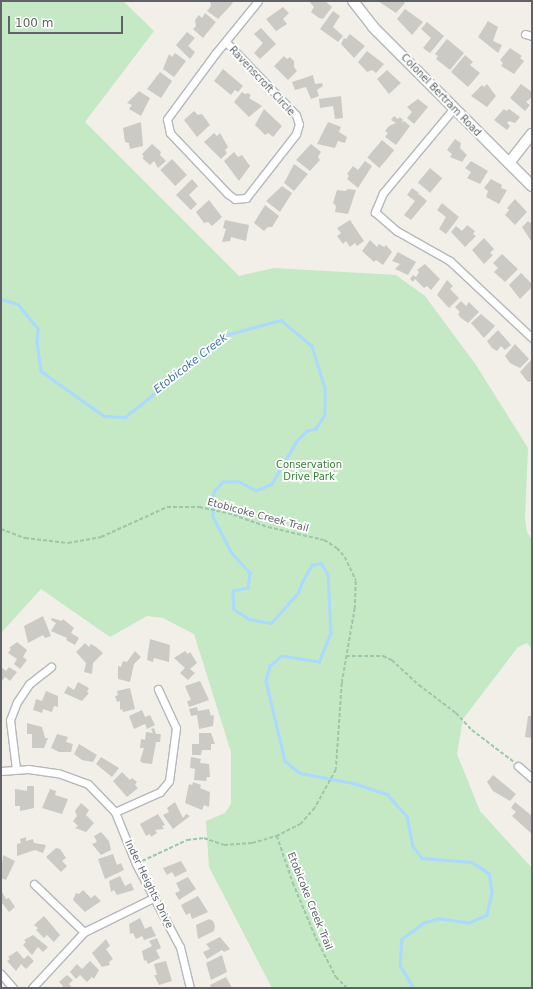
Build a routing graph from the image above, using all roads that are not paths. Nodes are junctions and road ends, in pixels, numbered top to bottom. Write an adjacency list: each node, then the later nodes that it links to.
1 (258, 1): 3 (street, Ravenscroft Circle)
2 (353, 1): 4 (street, Colonel Bertram Road)
3 (226, 42): 3 (street, Ravenscroft Circle)
4 (454, 108): 6 (street, Colonel Bertram Road); 8 (street)
5 (532, 134): 6 (street)
6 (509, 163): 7 (street, Colonel Bertram Road)
7 (532, 186)
8 (532, 338)
9 (51, 666): 12 (street)
10 (158, 689): 15 (street)
11 (518, 766): 14 (street)
12 (16, 769): 13 (street, Inder Heights Drive); 15 (street, Inder Heights Drive)
13 (1, 772)
14 (532, 778)
15 (115, 812): 17 (street, Inder Heights Drive)
16 (34, 884): 18 (street)
17 (155, 897): 18 (street); 22 (street, Inder Heights Drive)
18 (84, 932): 21 (street)
19 (1, 974): 20 (street)
20 (13, 988)
21 (32, 988)
22 (190, 988)

